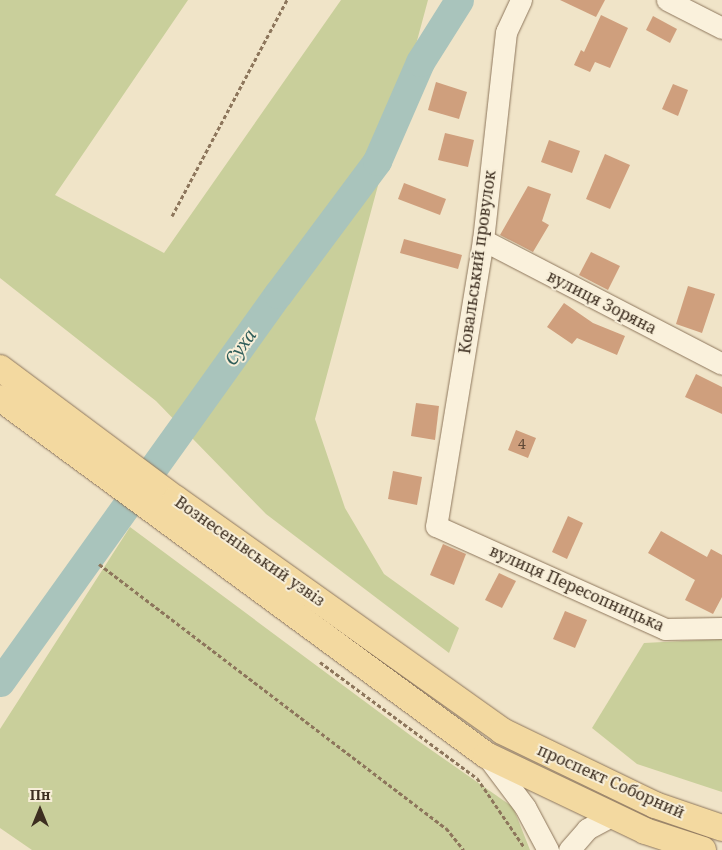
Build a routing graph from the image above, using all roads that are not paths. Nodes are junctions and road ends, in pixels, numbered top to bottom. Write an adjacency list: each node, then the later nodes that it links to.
1 (521, 0): 4 (street, Ковальський провулок)
2 (668, 0): 3 (street)
3 (722, 28)
4 (483, 240): 5 (street, вулиця Зоряна); 10 (street, Ковальський провулок)
5 (722, 364)
6 (0, 368): 8 (main road, Вознесенівський узвіз)
7 (0, 398): 8 (main road, Вознесенівський узвіз)
8 (109, 464): 9 (main road, Вознесенівський узвіз)
9 (169, 508): 12 (main road, Вознесенівський узвіз); 13 (main road, Вознесенівський узвіз)
10 (436, 526): 11 (street, вулиця Пересопницька)
11 (722, 628)
12 (502, 731): 15 (main road, проспект Соборний)
13 (481, 767): 14 (main road, проспект Соборний); 16 (street)
14 (611, 816): 17 (street); 18 (main road, проспект Соборний)
15 (722, 828)
16 (548, 850)
17 (569, 850)
18 (703, 850)

